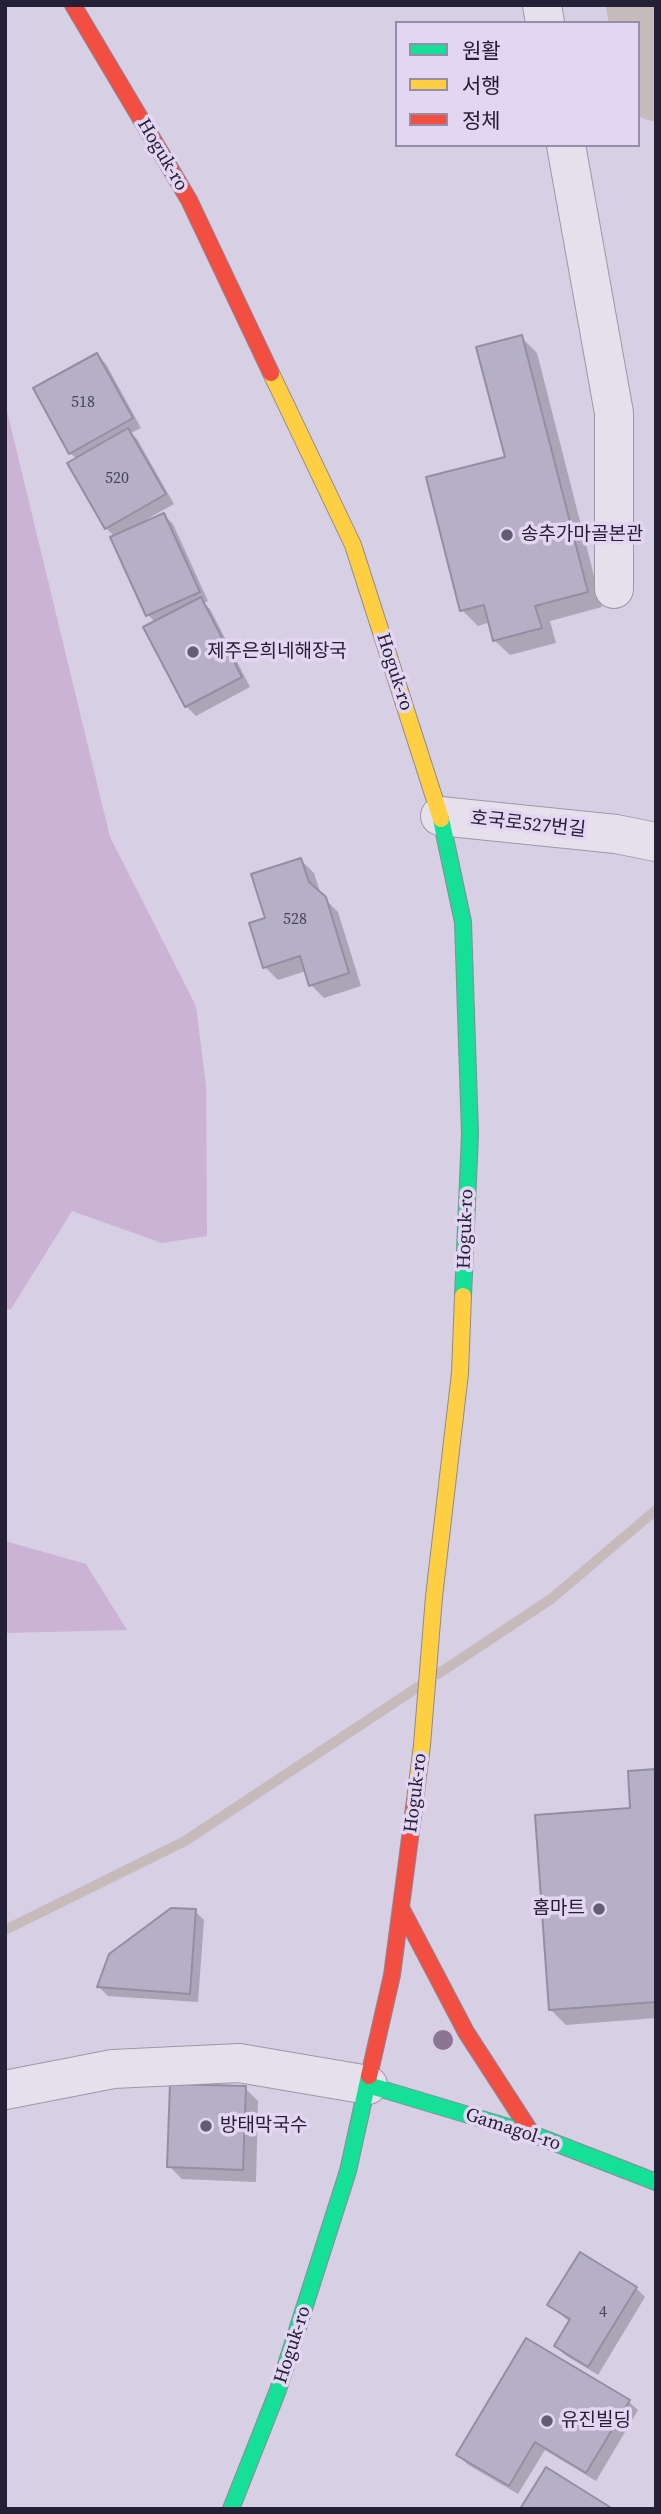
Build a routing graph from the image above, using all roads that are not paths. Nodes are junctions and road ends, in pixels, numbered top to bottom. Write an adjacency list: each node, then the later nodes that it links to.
1 (73, 5): 4 (street, Hoguk-ro)
2 (566, 147): 3 (street)
3 (614, 589)
4 (440, 816): 5 (street, 호국로527번길); 6 (street, Hoguk-ro)
5 (656, 842)
6 (401, 1908): 7 (street, Hoguk-ro); 9 (street)
7 (368, 2085): 8 (street); 9 (street, Gamagol-ro); 11 (street, Hoguk-ro)
8 (5, 2090)
9 (532, 2134): 10 (street, Gamagol-ro)
10 (656, 2182)
11 (231, 2509)

